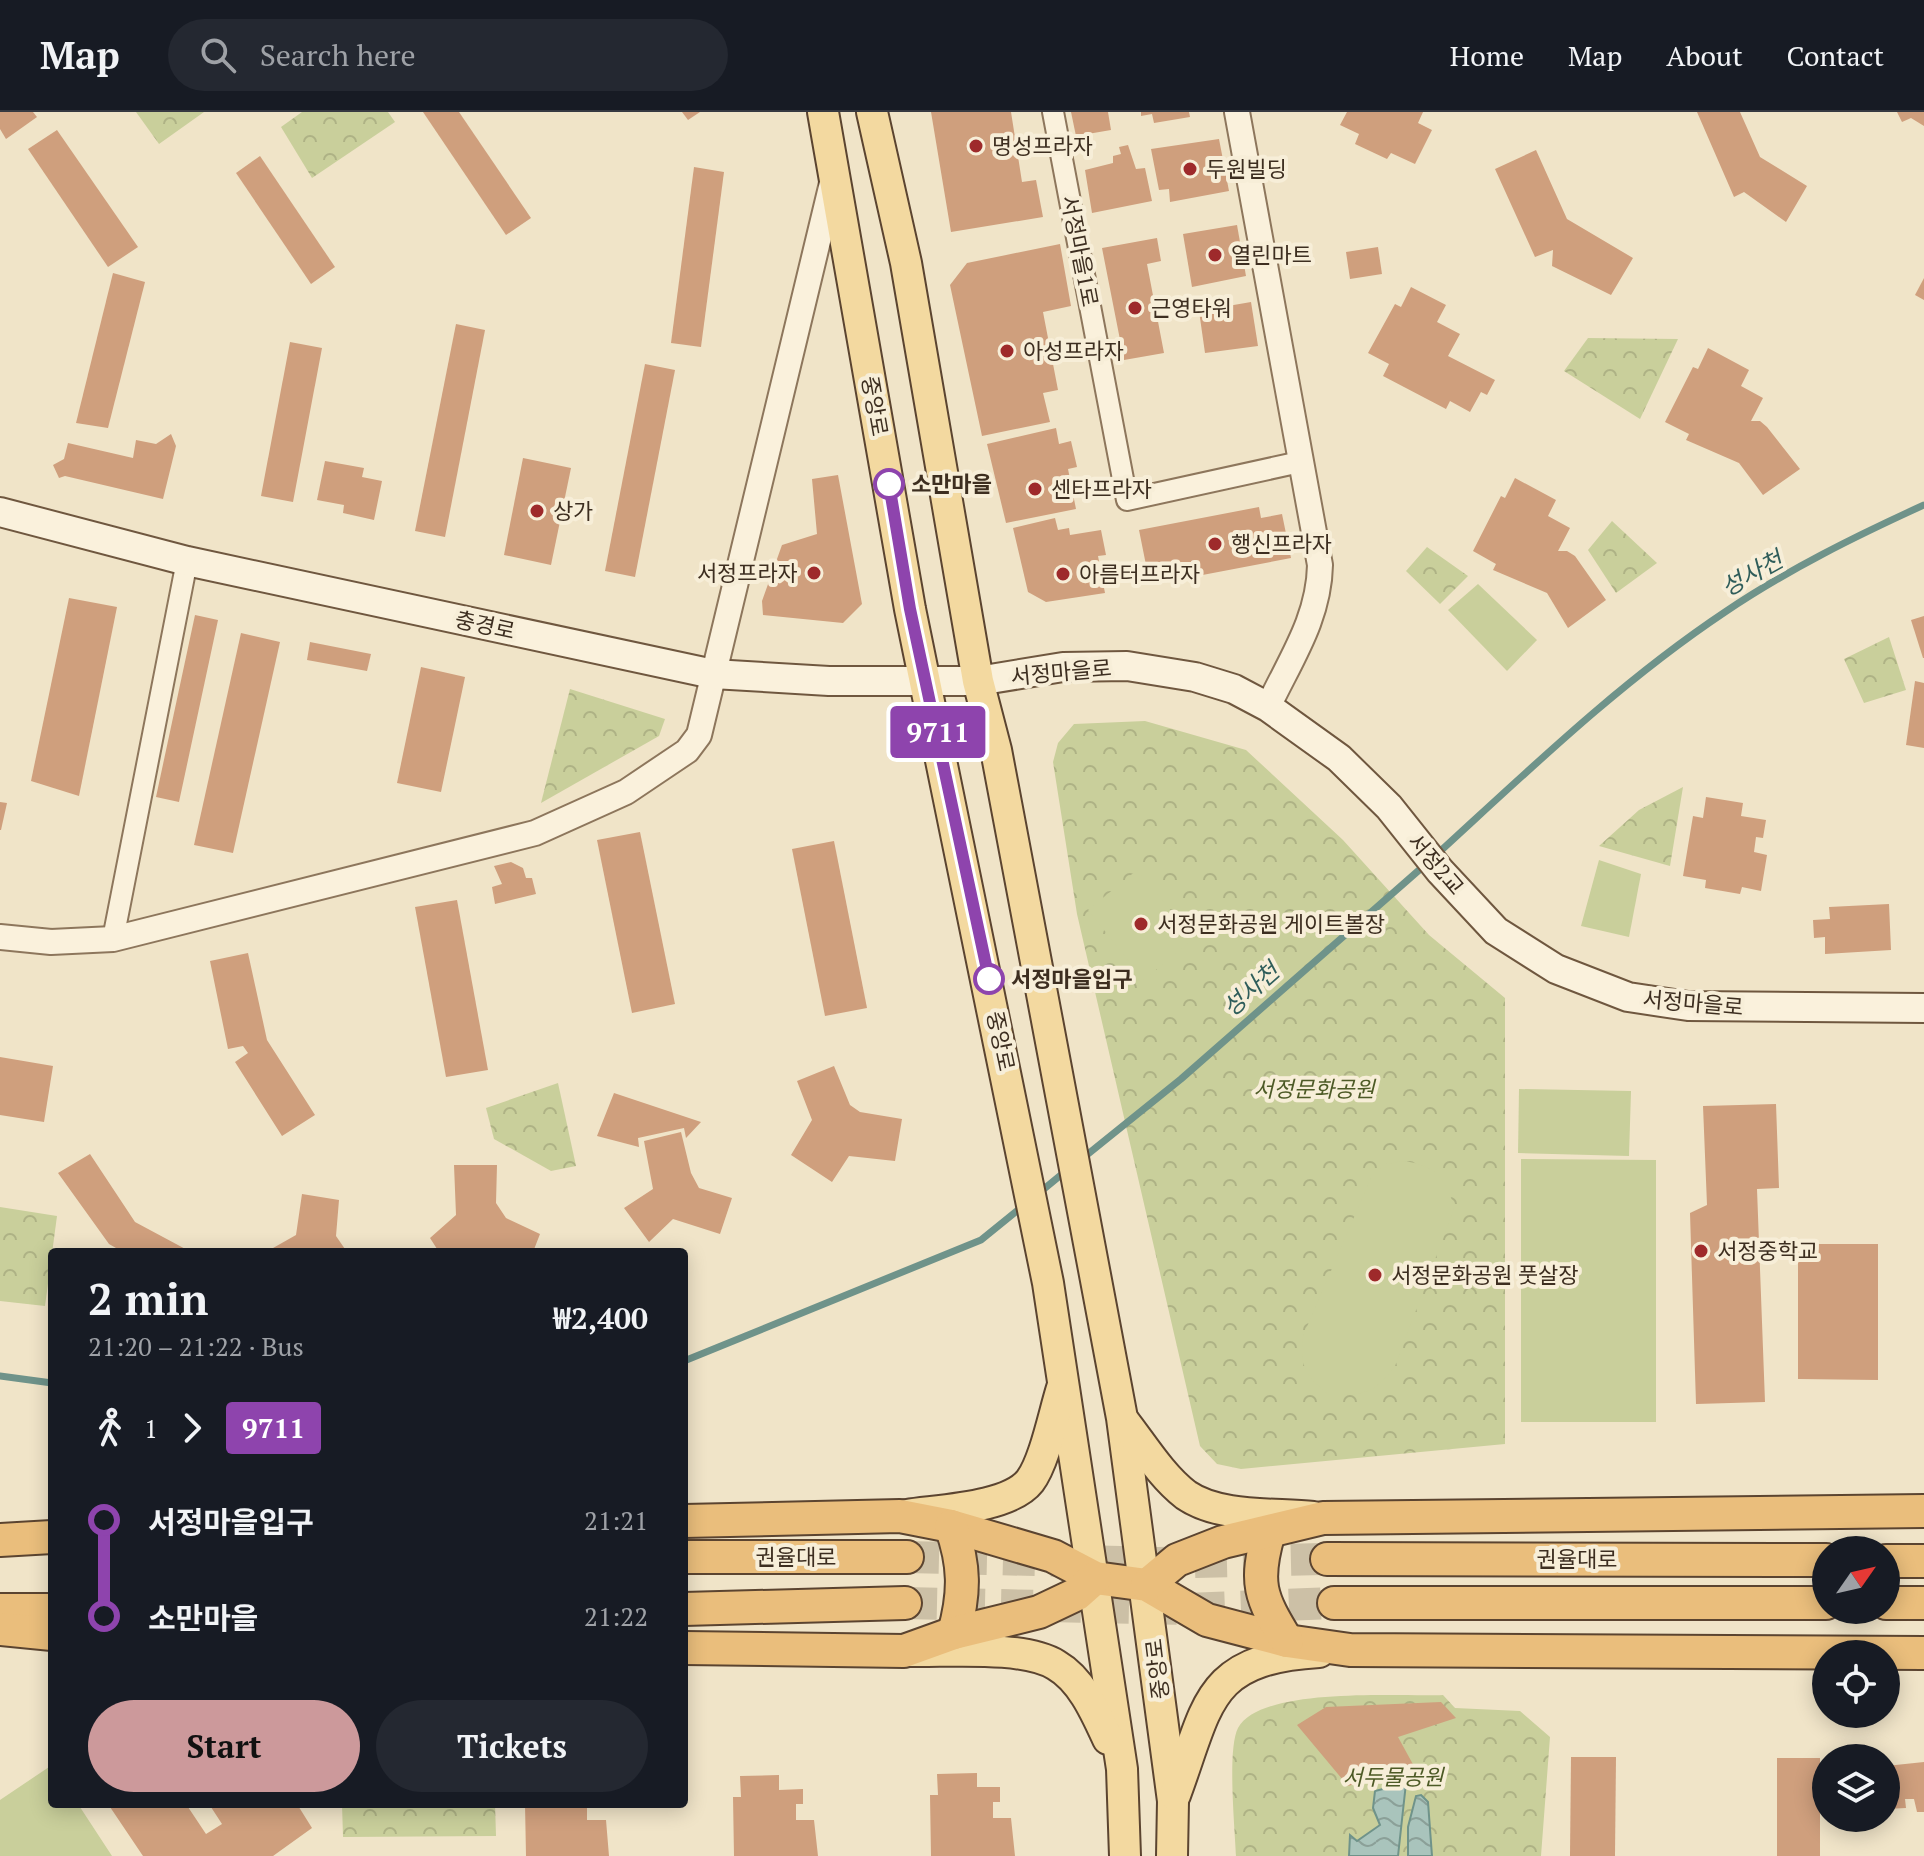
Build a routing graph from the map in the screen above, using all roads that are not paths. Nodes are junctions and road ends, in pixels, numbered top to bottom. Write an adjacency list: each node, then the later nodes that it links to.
1 (823, 112): 5 (main road, 중앙로)
2 (872, 112): 11 (main road)
3 (1053, 112): 6 (street, 서정마을1로)
4 (1237, 112): 6 (street)
5 (835, 170): 9 (street); 10 (main road, 중앙로)
6 (1300, 462): 12 (street)
7 (0, 512): 8 (main road, 충경로)
8 (187, 561): 9 (main road, 충경로); 16 (street)
9 (713, 674): 10 (main road, 충경로); 16 (street)
10 (927, 681): 11 (main road, 충경로); 18 (main road, 중앙로)
11 (978, 681): 12 (main road, 서정마을로); 19 (main road, 중앙로)
12 (1268, 707): 13 (main road, 서정마을로)
13 (1389, 807): 14 (main road, 서정2교)
14 (1485, 918): 17 (main road, 서정마을로)
15 (0, 937): 16 (street)
16 (113, 939)
17 (1924, 1008)
18 (1064, 1383): 21 (main road); 36 (main road)
19 (1122, 1418): 22 (main road); 37 (main road, 중앙로)
20 (1924, 1511): 22 (highway)
21 (900, 1516): 23 (highway); 24 (highway)
22 (1323, 1518): 25 (highway)
23 (688, 1521)
24 (951, 1526): 36 (highway); 47 (highway)
25 (1269, 1532): 37 (highway); 49 (highway)
26 (48, 1537): 27 (highway)
27 (0, 1540)
28 (0, 1556): 29 (highway)
29 (48, 1557)
30 (688, 1557): 31 (highway, 권율대로)
31 (907, 1557)
32 (1327, 1559): 33 (highway, 권율대로)
33 (1812, 1560)
34 (1900, 1561): 35 (highway)
35 (1924, 1561)
36 (1095, 1578): 37 (highway); 47 (highway); 54 (main road)
37 (1147, 1585): 49 (highway); 55 (main road, 중앙로)
38 (905, 1603): 43 (highway)
39 (1334, 1603): 40 (highway, 권율대로)
40 (1812, 1603)
41 (1900, 1603): 42 (highway)
42 (1924, 1603)
43 (688, 1609)
44 (0, 1610): 45 (highway)
45 (48, 1610)
46 (0, 1629): 48 (highway)
47 (954, 1633): 52 (highway)
48 (48, 1634)
49 (1287, 1641): 51 (highway)
50 (688, 1648): 52 (highway)
51 (1350, 1650): 53 (highway); 55 (main road)
52 (904, 1651): 54 (main road)
53 (1924, 1653)
54 (1122, 1769): 56 (main road)
55 (1173, 1801): 57 (main road, 중앙로)
56 (1125, 1856)
57 (1172, 1856)

